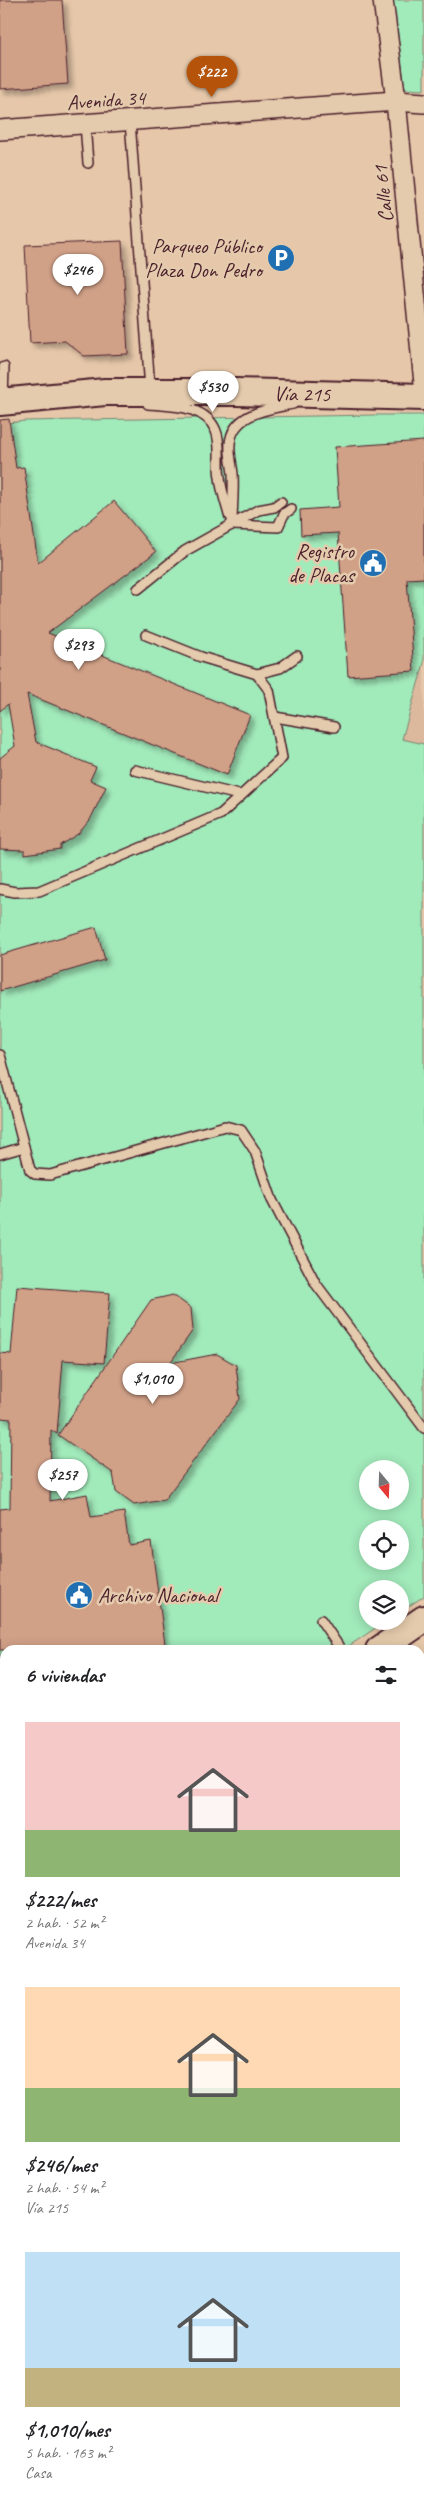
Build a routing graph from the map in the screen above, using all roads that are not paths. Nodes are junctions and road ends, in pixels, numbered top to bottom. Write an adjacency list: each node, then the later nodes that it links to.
1 (383, 0): 2 (street, Calle 61)
2 (396, 101): 3 (street, Avenida 34); 4 (street, Avenida 34); 9 (street, Calle 61)
3 (424, 103)
4 (130, 121): 5 (street, Avenida 34); 12 (lane)
5 (85, 124): 6 (street, Avenida 34); 7 (lane)
6 (0, 130)
7 (88, 163)
8 (4, 367): 13 (lane)
9 (424, 383)
10 (356, 395): 11 (main road, Vía 215); 12 (main road, Vía 215); 16 (lane)
11 (424, 397)
12 (139, 399): 13 (main road, Vía 215); 16 (lane)
13 (2, 402)
14 (281, 502): 16 (lane)
15 (291, 509): 16 (lane)
16 (232, 525): 17 (lane)
17 (138, 589)
18 (146, 635): 20 (lane)
19 (296, 656): 20 (lane)
20 (258, 674): 21 (lane)
21 (275, 717): 22 (lane); 24 (lane)
22 (334, 727)
23 (135, 770): 24 (lane)
24 (239, 795): 25 (lane)
25 (0, 889)
26 (0, 1055): 27 (lane)
27 (24, 1148): 28 (lane); 29 (lane)
28 (0, 1154)
29 (424, 1428)
30 (321, 1620): 32 (lane)
31 (424, 1620): 33 (main road)
32 (338, 1645)
33 (386, 1645)

